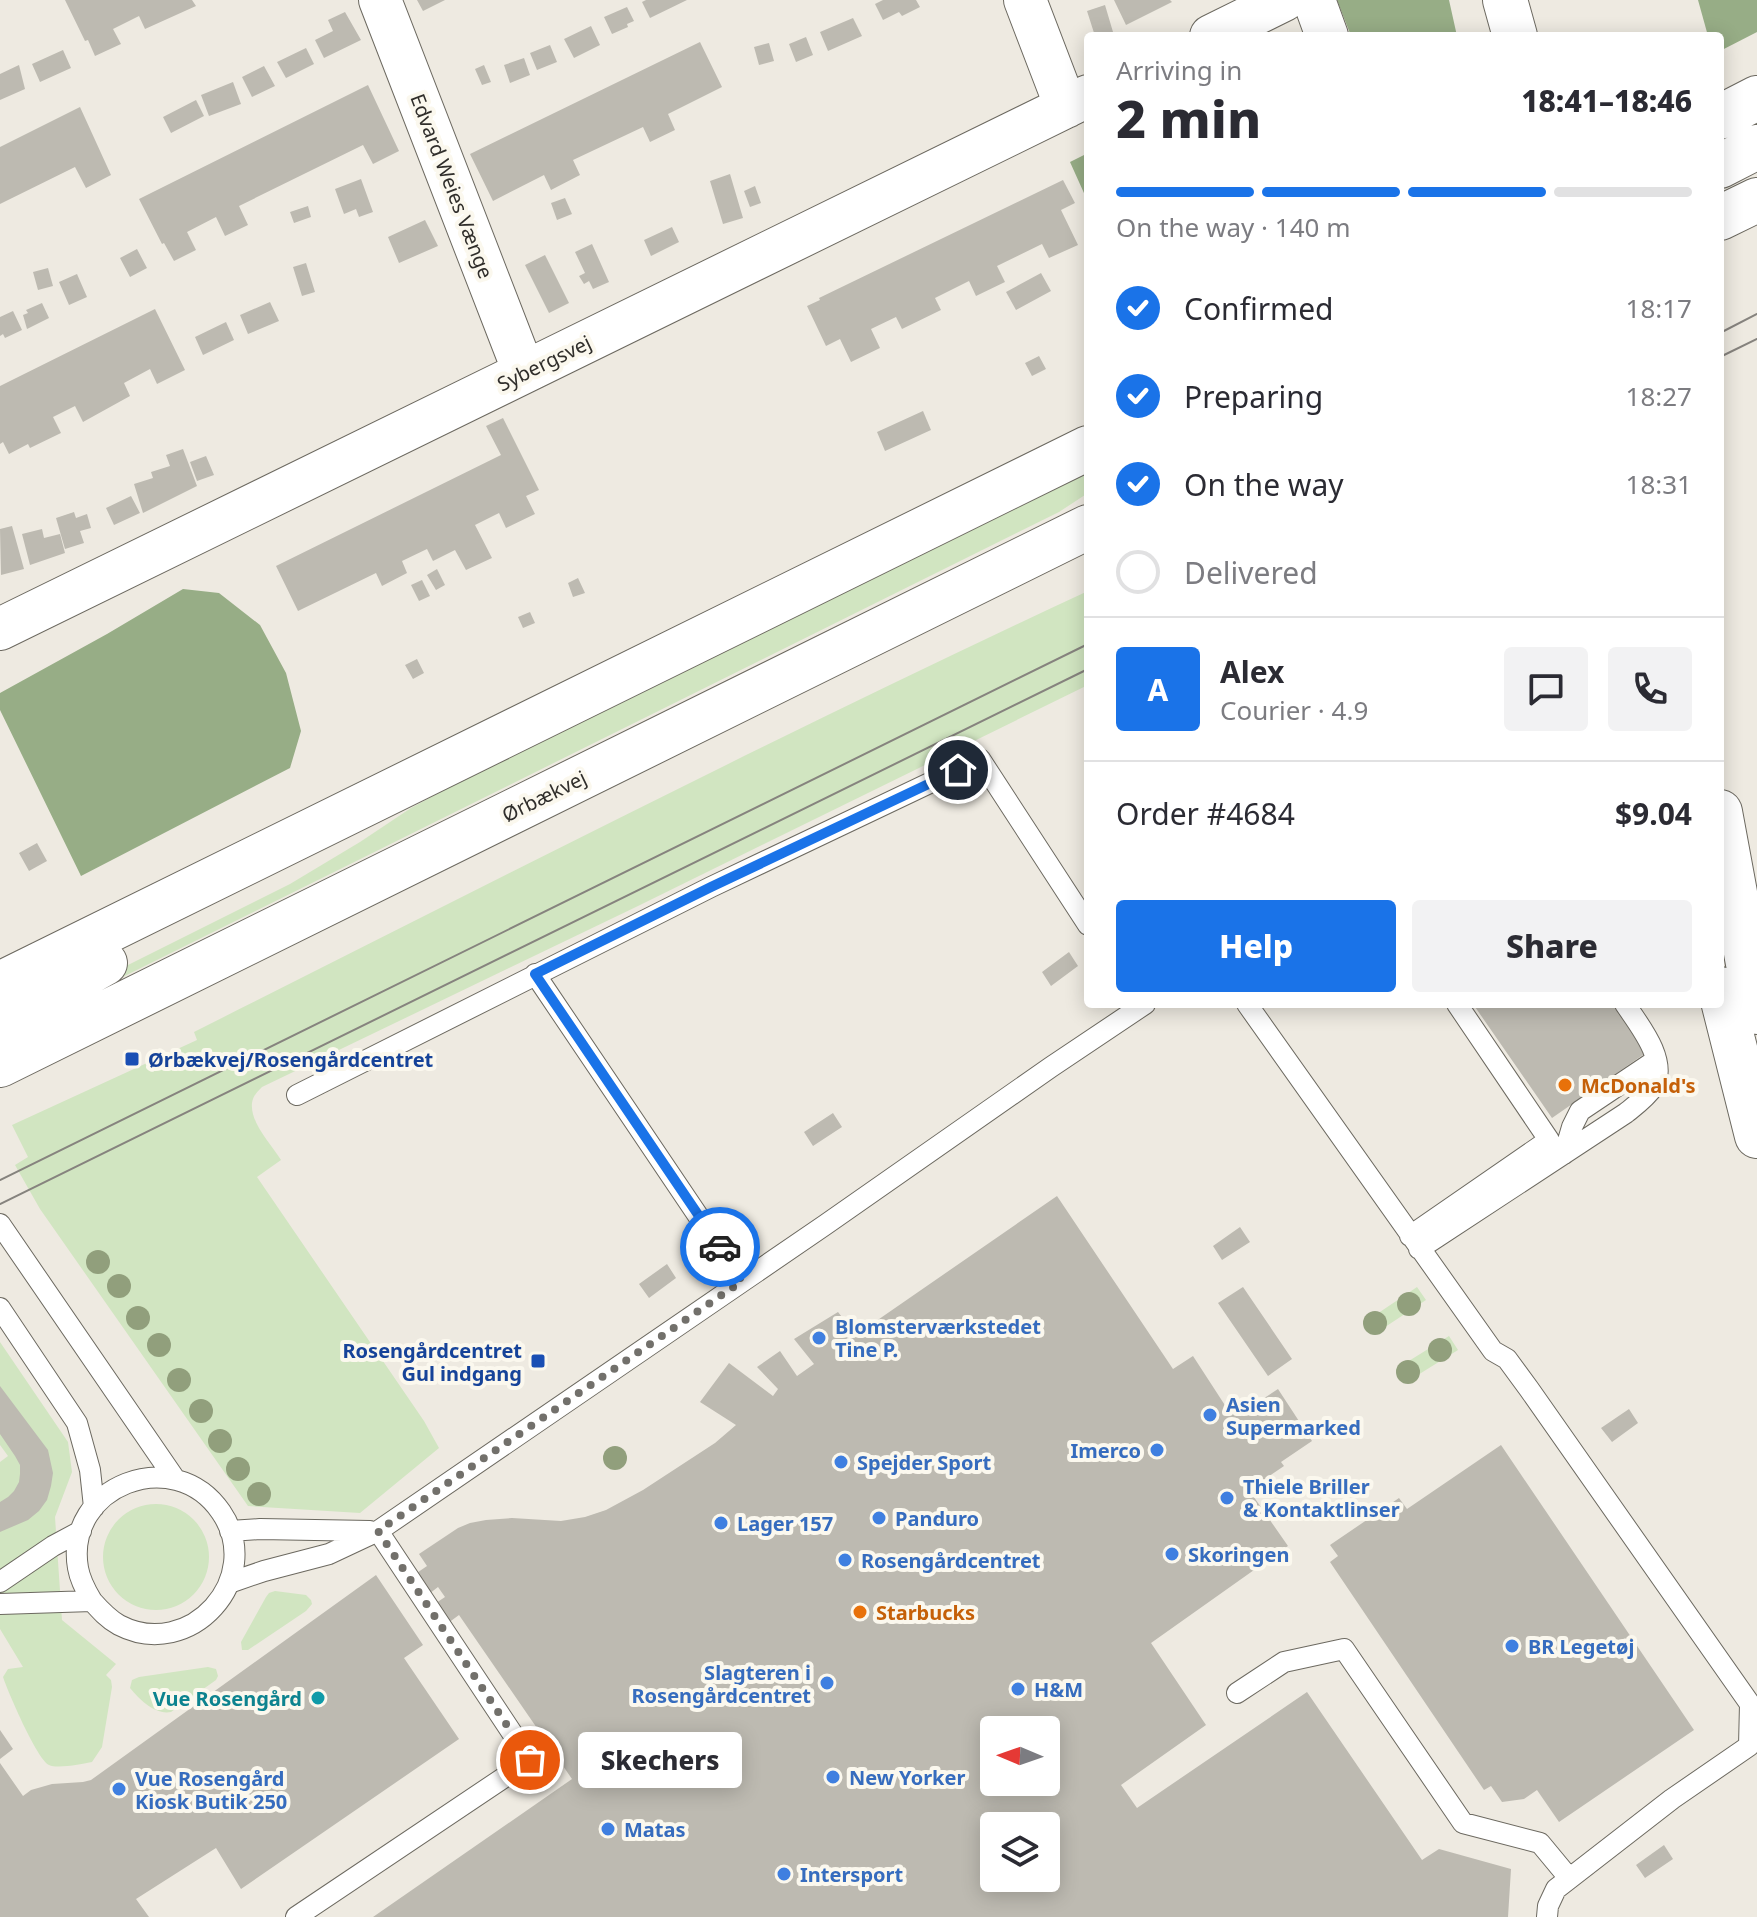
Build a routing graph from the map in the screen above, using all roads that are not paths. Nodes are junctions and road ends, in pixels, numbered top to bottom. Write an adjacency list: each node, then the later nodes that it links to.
1 (380, 0): 16 (street, Edvard Weies Vænge)
2 (1025, 0): 10 (street)
3 (1284, 0): 6 (street)
4 (1314, 0): 7 (street)
5 (1505, 0): 8 (main road)
6 (1219, 32)
7 (1326, 32)
8 (1514, 32)
9 (1757, 98): 11 (main road)
10 (1077, 101): 16 (street, Sybergsvej)
11 (1724, 115)
12 (1757, 147): 13 (main road)
13 (1724, 164)
14 (1757, 200): 15 (main road)
15 (1724, 216)
16 (524, 372): 19 (street, Sybergsvej)
17 (1084, 450): 20 (main road)
18 (1084, 529): 32 (main road, Ørbækvej)
19 (0, 629)
20 (388, 792): 24 (main road); 31 (main road)
21 (1724, 834): 30 (main road)
22 (1084, 919): 23 (lane)
23 (535, 974): 33 (lane); 37 (lane)
24 (0, 984)
25 (1724, 1005): 34 (main road)
26 (1139, 1008): 37 (lane)
27 (1252, 1008): 36 (lane)
28 (1460, 1008): 36 (lane)
29 (1628, 1008): 36 (lane)
30 (1757, 1012)
31 (0, 1022)
32 (0, 1065)
33 (297, 1095)
34 (1757, 1136)
35 (0, 1224): 39 (lane)
36 (1415, 1243): 49 (lane)
37 (742, 1281): 43 (lane)
38 (0, 1308): 40 (lane)
39 (175, 1479): 40 (lane); 42 (lane)
40 (94, 1507): 41 (lane)
41 (81, 1531): 44 (lane); 46 (lane)
42 (230, 1531): 43 (lane); 45 (lane)
43 (378, 1531): 45 (lane); 50 (lane)
44 (0, 1582)
45 (229, 1583): 46 (lane)
46 (92, 1601): 47 (lane)
47 (0, 1604)
48 (1237, 1693): 49 (lane)
49 (1569, 1878): 51 (lane)
50 (296, 1917)
51 (1547, 1917)

